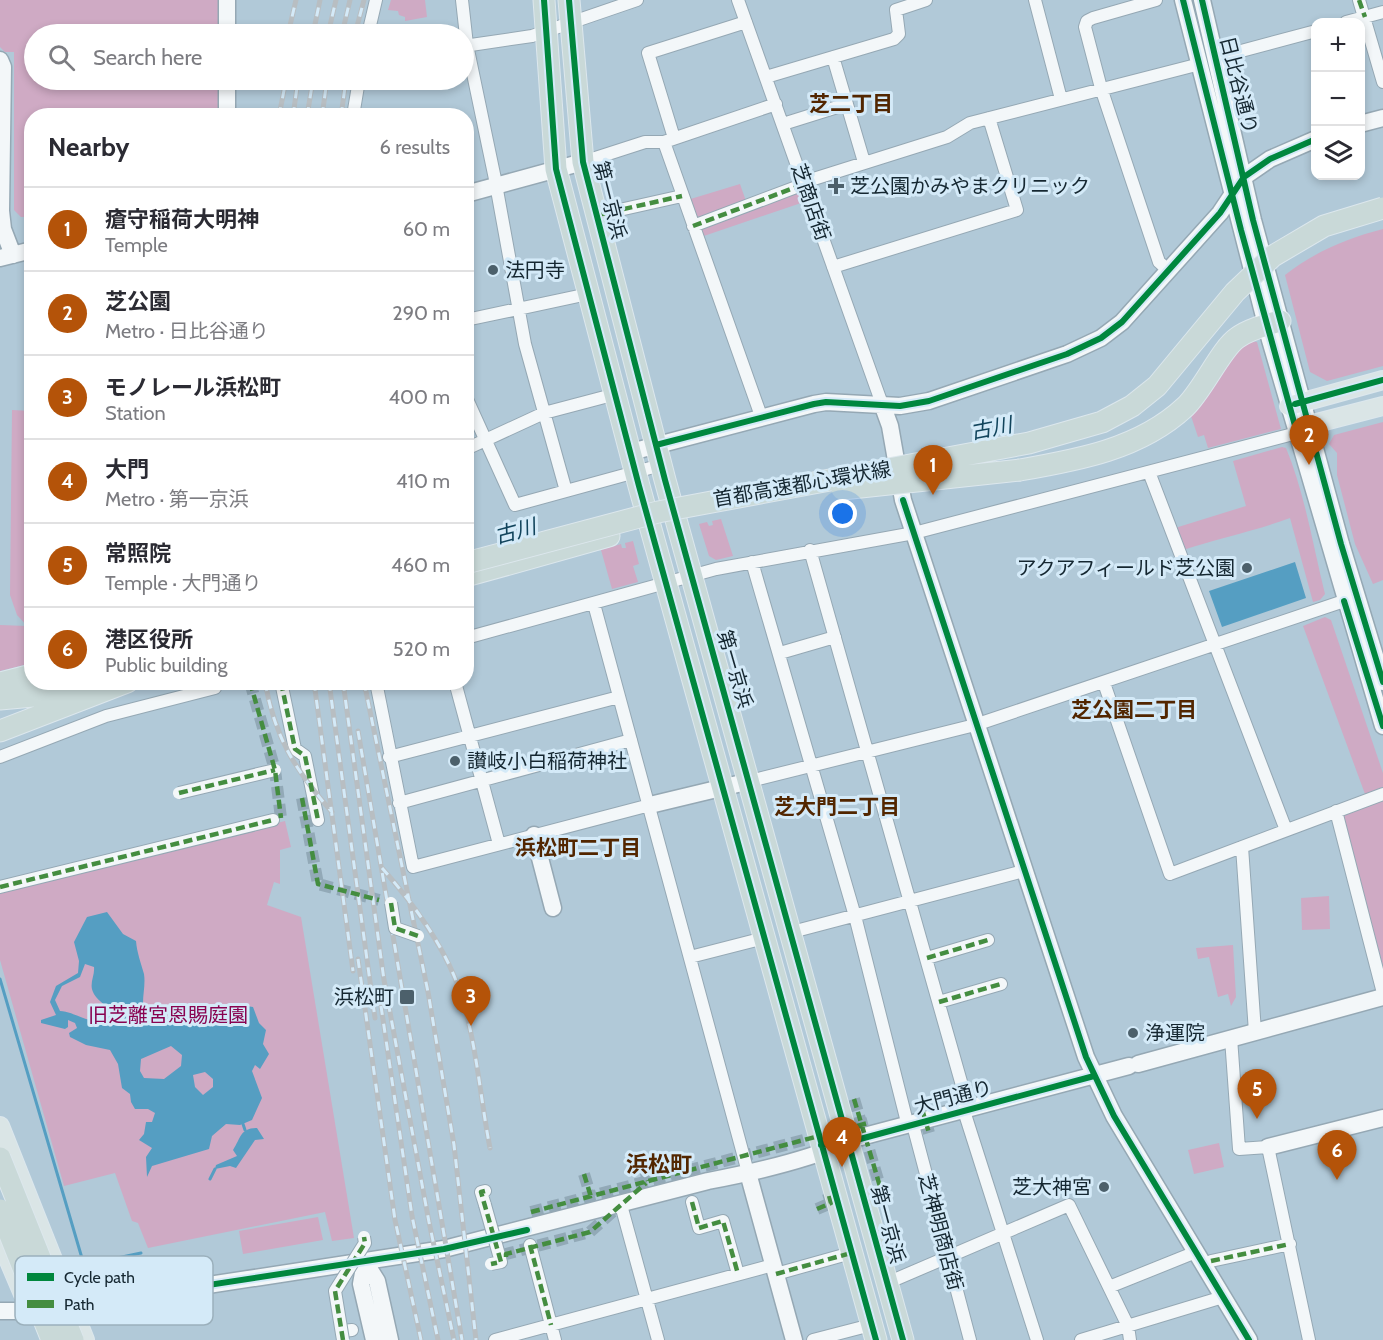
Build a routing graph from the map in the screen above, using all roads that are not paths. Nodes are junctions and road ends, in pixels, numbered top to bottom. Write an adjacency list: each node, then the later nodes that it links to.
1 (227, 0): 19 (street)
2 (376, 0): 20 (street)
3 (462, 0): 21 (street)
4 (544, 0): 22 (highway)
5 (569, 0): 17 (highway, 第一京浜)
6 (637, 0): 17 (street)
7 (738, 0): 18 (street, 芝商店街)
8 (926, 0): 25 (street)
9 (1035, 0): 35 (street)
10 (1156, 0): 32 (street)
11 (1183, 0): 28 (street, 日比谷通り)
12 (1202, 0): 26 (street, 日比谷通り)
13 (1359, 0): 15 (street)
14 (1383, 12): 15 (street)
15 (1365, 17): 16 (street); 30 (street)
16 (1361, 18)
17 (571, 22): 22 (street); 46 (highway, 第一京浜)
18 (746, 22): 29 (street, 芝商店街); 44 (street)
19 (227, 24)
20 (370, 24)
21 (464, 24)
22 (546, 31): 24 (street); 48 (highway)
23 (1311, 32): 26 (street)
24 (474, 45)
25 (833, 57): 29 (street); 37 (street)
26 (1215, 57): 49 (street, 日比谷通り)
27 (0, 60): 62 (street)
28 (1200, 64): 32 (street); 54 (street, 日比谷通り)
29 (766, 77): 36 (street, 芝商店街)
30 (1383, 82)
31 (474, 87): 51 (street)
32 (1101, 88): 35 (street); 64 (street)
33 (227, 90): 38 (street)
34 (357, 90): 39 (street)
35 (1061, 99): 40 (street)
36 (776, 104): 43 (street, 芝商店街); 44 (street)
37 (847, 104): 43 (street); 47 (street)
38 (227, 108)
39 (354, 108)
40 (989, 118): 47 (street); 63 (street)
41 (1383, 118): 42 (street)
42 (1365, 123)
43 (783, 124): 50 (street, 芝商店街)
44 (669, 140): 46 (street); 53 (street)
45 (1311, 141): 49 (street)
46 (583, 162): 48 (street); 57 (highway, 第一京浜)
47 (864, 162): 50 (street)
48 (556, 169): 51 (street); 66 (highway)
49 (1244, 177): 54 (street); 61 (street, 日比谷通り)
50 (802, 184): 59 (street); 63 (street, 芝商店街)
51 (496, 186): 52 (street); 67 (street)
52 (474, 192)
53 (682, 196): 57 (street); 59 (street)
54 (1233, 197): 61 (street, 日比谷通り); 64 (street)
55 (1383, 197): 65 (highway, bridge)
56 (1383, 208): 65 (highway, 首都高速都心環状線, bridge)
57 (597, 215): 81 (highway, 第一京浜)
58 (1383, 221): 84 (highway, 首都高速都心環状線, bridge)
59 (693, 226): 77 (street)
60 (24, 252): 62 (street)
61 (1255, 255): 69 (street)
62 (7, 256)
63 (833, 267): 73 (street, 芝商店街)
64 (1168, 270): 73 (street)
65 (1235, 292): 88 (highway, 首都高速都心環状線, bridge)
66 (588, 294): 67 (street); 71 (highway)
67 (519, 309): 68 (street); 75 (street)
68 (474, 318)
69 (1260, 332): 72 (street); 84 (highway, bridge)
70 (1383, 380): 72 (main road)
71 (616, 394): 75 (street); 82 (highway)
72 (1296, 404): 78 (street)
73 (882, 405): 77 (street); 86 (street, bridge)
74 (1383, 406): 78 (main road)
75 (544, 412): 79 (street); 85 (street)
76 (474, 413): 79 (street)
77 (761, 416): 81 (street)
78 (1303, 429): 83 (street); 93 (street); 101 (street)
79 (487, 439): 80 (street); 85 (street)
80 (474, 445)
81 (659, 455): 82 (street); 91 (highway, 第一京浜)
82 (633, 462): 85 (street); 92 (highway)
83 (1149, 472): 86 (street); 97 (street)
84 (839, 489): 90 (highway, 首都高速都心環状線)
85 (566, 491)
86 (914, 532): 87 (street); 112 (street)
87 (810, 550): 89 (street); 96 (street)
88 (474, 561)
89 (752, 562): 91 (street); 98 (street, 芝神明商店街)
90 (474, 574)
91 (691, 576): 92 (street); 123 (highway, 第一京浜)
92 (667, 583): 94 (street); 124 (highway)
93 (1344, 601): 97 (street); 113 (street)
94 (594, 604): 95 (street); 110 (street)
95 (474, 636)
96 (835, 638): 98 (street); 117 (street)
97 (1215, 646): 102 (street); 132 (street)
98 (780, 653): 120 (street, 芝神明商店街)
99 (24, 677): 100 (highway)
100 (0, 682)
101 (1383, 682)
102 (1104, 683): 112 (street); 135 (street)
103 (29, 690): 111 (highway)
104 (64, 690): 111 (highway)
105 (106, 690): 114 (highway)
106 (207, 690): 118 (street)
107 (283, 690): 131 (street)
108 (377, 690): 119 (street)
109 (457, 690): 115 (street)
110 (620, 697): 115 (street); 116 (street)
111 (0, 700)
112 (975, 725): 117 (street); 136 (street)
113 (1383, 726)
114 (0, 731)
115 (470, 736): 119 (street); 122 (street)
116 (632, 740): 122 (street); 128 (street)
117 (867, 751): 120 (street); 138 (street)
118 (0, 757)
119 (389, 757): 127 (street)
120 (812, 766): 123 (street); 141 (street, 芝神明商店街)
121 (274, 770): 125 (street, bridge)
122 (482, 781): 127 (street); 134 (street)
123 (750, 781): 124 (street); 142 (highway, 第一京浜)
124 (725, 787): 128 (street); 144 (highway)
125 (179, 793)
126 (1383, 794): 129 (street)
127 (399, 803): 134 (street)
128 (650, 805): 133 (street); 146 (street)
129 (1336, 811): 132 (street); 149 (street)
130 (273, 820): 137 (street)
131 (318, 820)
132 (1286, 830): 135 (street)
133 (534, 835): 134 (street); 140 (street)
134 (499, 844)
135 (1242, 847): 151 (street)
136 (1024, 871): 138 (street); 153 (street)
137 (0, 887)
138 (911, 901): 141 (street); 147 (street)
139 (391, 903): 143 (street, bridge)
140 (553, 908)
141 (855, 916): 142 (street); 156 (street, 芝神明商店街)
142 (792, 932): 158 (highway, 第一京浜)
143 (418, 936)
144 (764, 938): 146 (street); 160 (highway)
145 (988, 940): 147 (street)
146 (690, 957): 162 (street)
147 (927, 958): 150 (street)
148 (1001, 984): 150 (street)
149 (1383, 995): 151 (street, 大門通り)
150 (939, 1002): 154 (street)
151 (1255, 1032): 152 (street, 大門通り)
152 (1231, 1038): 153 (street, 大門通り); 159 (street)
153 (1094, 1076): 154 (street, 大門通り); 174 (street)
154 (967, 1110): 156 (street, 大門通り); 168 (street)
155 (1383, 1118): 159 (street)
156 (910, 1125): 158 (street, 大門通り); 179 (street, 芝神明商店街)
157 (0, 1126): 163 (main road)
158 (849, 1142): 160 (street, 大門通り); 186 (highway, 第一京浜)
159 (1268, 1147): 171 (street)
160 (822, 1149): 162 (street, 大門通り); 173 (highway)
161 (0, 1158): 177 (highway, bridge)
162 (747, 1169): 166 (street, 大門通り); 183 (street)
163 (20, 1176): 176 (main road); 178 (main road)
164 (484, 1191): 182 (street, bridge)
165 (692, 1202): 184 (street)
166 (621, 1205): 181 (street, 大門通り); 190 (street)
167 (0, 1210): 175 (highway, bridge)
168 (1003, 1233): 179 (street); 188 (street); 214 (street)
169 (364, 1237): 199 (street, bridge)
170 (0, 1240): 185 (main road)
171 (1290, 1244): 180 (street); 218 (street)
172 (530, 1245): 196 (street)
173 (851, 1252): 183 (street); 198 (highway)
174 (1196, 1252): 188 (street); 189 (street)
175 (18, 1256)
176 (30, 1256)
177 (39, 1256)
178 (51, 1256)
179 (948, 1258): 186 (street); 213 (street, 芝神明商店街)
180 (1211, 1261)
181 (365, 1262): 187 (street, 大門通り); 205 (street); 206 (street)
182 (492, 1264)
183 (774, 1269): 184 (street); 210 (street)
184 (738, 1274): 190 (street)
185 (15, 1276)
186 (887, 1283): 212 (highway, 第一京浜)
187 (213, 1285)
188 (1109, 1287): 197 (street)
189 (1223, 1297): 197 (street); 217 (street)
190 (646, 1299): 196 (street); 209 (street)
191 (35, 1325): 200 (main road)
192 (46, 1325): 201 (highway, bridge)
193 (59, 1325): 202 (main road)
194 (67, 1325): 203 (highway, bridge)
195 (79, 1325): 204 (main road)
196 (551, 1325): 207 (street); 208 (street)
197 (1128, 1326): 215 (street); 216 (street)
198 (873, 1332): 211 (street)
199 (346, 1334)
200 (41, 1340)
201 (52, 1340)
202 (62, 1340)
203 (73, 1340)
204 (85, 1340)
205 (374, 1340)
206 (390, 1340)
207 (495, 1340)
208 (555, 1340)
209 (658, 1340)
210 (794, 1340)
211 (813, 1340)
212 (903, 1340)
213 (970, 1340)
214 (1036, 1340)
215 (1081, 1340)
216 (1130, 1340)
217 (1249, 1340)
218 (1309, 1340)

